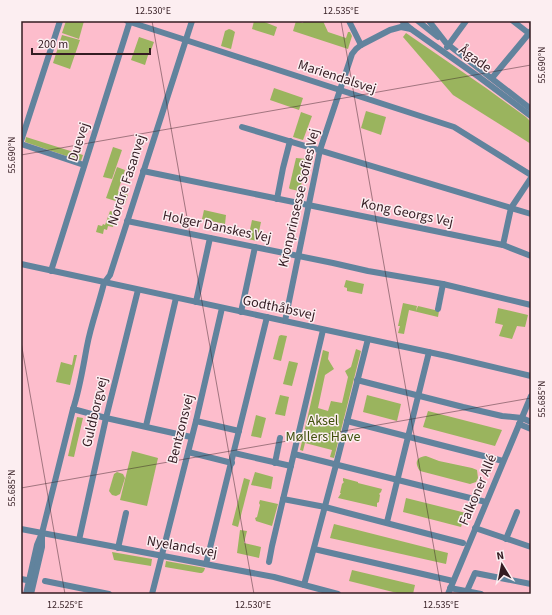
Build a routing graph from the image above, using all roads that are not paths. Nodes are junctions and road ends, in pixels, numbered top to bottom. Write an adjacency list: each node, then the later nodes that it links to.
1 (60, 21): 22 (street)
2 (129, 21): 12 (street, Mariendalsvej); 24 (street, Duevej)
3 (192, 21): 12 (street, Nordre Fasanvej)
4 (349, 21): 14 (street)
5 (418, 21): 13 (street)
6 (429, 21): 13 (street, Ågade)
7 (466, 21): 13 (street)
8 (513, 21): 11 (street)
9 (403, 22): 10 (street, Ågade)
10 (411, 29): 14 (street); 15 (street, Ågade)
11 (530, 33): 16 (street)
12 (186, 40): 17 (street, Mariendalsvej); 25 (street, Nordre Fasanvej)
13 (447, 44): 15 (street); 16 (street, Ågade)
14 (360, 45): 17 (street, Kronprinsesse Sofies Vej)
15 (443, 52): 19 (street, Ågade)
16 (492, 78): 18 (street, Ågade)
17 (340, 90): 23 (street, Kronprinsesse Sofies Vej); 26 (street, Mariendalsvej)
18 (531, 109)
19 (531, 116)
20 (242, 126): 21 (street)
21 (290, 141): 23 (street); 27 (street)
22 (21, 143): 24 (street)
23 (320, 150): 28 (street, Kronprinsesse Sofies Vej); 29 (street)
24 (84, 165): 38 (street, Duevej)
25 (143, 170): 27 (street, Kong Georgs Vej); 31 (street, Nordre Fasanvej)
26 (531, 176): 29 (street)
27 (277, 199): 28 (street, Kong Georgs Vej)
28 (308, 205): 33 (street, Kong Georgs Vej); 35 (street, Kronprinsesse Sofies Vej)
29 (511, 208): 30 (street); 33 (street)
30 (531, 214)
31 (127, 221): 32 (street, Holger Danskes Vej); 39 (street, Nordre Fasanvej)
32 (210, 238): 34 (street, Holger Danskes Vej); 43 (street)
33 (503, 246): 36 (street, Kong Georgs Vej)
34 (255, 247): 35 (street, Holger Danskes Vej); 47 (street)
35 (298, 256): 40 (street, Holger Danskes Vej); 49 (street, Kronprinsesse Sofies Vej)
36 (531, 256)
37 (21, 264): 38 (street, Godthåbsvej)
38 (51, 271): 39 (street, Godthåbsvej)
39 (104, 283): 41 (street, Godthåbsvej); 57 (street, Nordre Fasanvej)
40 (443, 284): 44 (street, Holger Danskes Vej); 46 (street)
41 (138, 290): 42 (street, Godthåbsvej); 58 (street, Guldborgvej)
42 (176, 298): 43 (street, Godthåbsvej); 63 (street)
43 (196, 302): 45 (street, Godthåbsvej)
44 (531, 304)
45 (222, 308): 47 (street, Godthåbsvej); 59 (street, Bentzonsvej)
46 (438, 309)
47 (241, 312): 48 (street, Godthåbsvej)
48 (267, 317): 49 (street, Godthåbsvej); 65 (street)
49 (285, 321): 50 (street, Godthåbsvej)
50 (323, 330): 51 (street, Godthåbsvej); 71 (street)
51 (368, 339): 52 (street, Godthåbsvej); 54 (street)
52 (429, 352): 53 (street, Godthåbsvej); 55 (street)
53 (531, 376)
54 (357, 380): 55 (street); 60 (street)
55 (418, 396): 61 (street); 66 (street)
56 (531, 396): 61 (street, Falkoner Allé)
57 (73, 409): 58 (street); 86 (street, Nordre Fasanvej)
58 (106, 418): 63 (street); 88 (street, Guldborgvej)
59 (196, 420): 65 (street); 67 (street, Bentzonsvej)
60 (347, 421): 66 (street); 75 (street)
61 (520, 421): 62 (street); 64 (street); 72 (street, Falkoner Allé)
62 (531, 422)
63 (146, 426): 67 (street)
64 (531, 429)
65 (239, 431): 70 (street)
66 (408, 436): 72 (street); 77 (street)
67 (191, 437): 69 (street, Bentzonsvej)
68 (280, 438): 74 (street)
69 (188, 452): 73 (street); 93 (street, Bentzonsvej)
70 (234, 453): 73 (street); 74 (street)
71 (294, 454): 75 (street); 76 (street)
72 (503, 461): 79 (street, Falkoner Allé)
73 (229, 462): 94 (street)
74 (276, 463): 76 (street)
75 (336, 464): 77 (street); 80 (street)
76 (291, 466): 78 (street)
77 (397, 480): 79 (street); 83 (street)
78 (283, 499): 80 (street); 95 (street)
79 (486, 502): 84 (street, Falkoner Allé)
80 (324, 507): 83 (street); 92 (street)
81 (517, 512): 87 (street)
82 (126, 513): 91 (street)
83 (387, 522): 89 (street)
84 (475, 528): 87 (street); 99 (street, Falkoner Allé)
85 (21, 529): 86 (street, Nyelandsvej)
86 (42, 533): 88 (street, Nyelandsvej); 97 (street, Nordre Fasanvej)
87 (506, 539): 90 (street)
88 (79, 540): 91 (street, Nyelandsvej)
89 (463, 542)
90 (531, 547)
91 (118, 548): 93 (street, Nyelandsvej)
92 (314, 549): 99 (street); 101 (street)
93 (162, 556): 94 (street, Nyelandsvej); 107 (street, Bentzonsvej)
94 (206, 564): 95 (street, Nyelandsvej)
95 (266, 575): 101 (street, Nyelandsvej)
96 (21, 579): 97 (street)
97 (31, 581): 104 (street, Nordre Fasanvej); 105 (street, Nordre Fasanvej)
98 (45, 581): 106 (street)
99 (453, 581): 102 (street, Falkoner Allé)
100 (531, 584): 103 (street)
101 (304, 585): 108 (street, Nyelandsvej)
102 (449, 591): 103 (street)
103 (467, 591): 109 (street)
104 (26, 594)
105 (31, 594)
106 (109, 594)
107 (152, 594)
108 (335, 594)
109 (481, 594)

